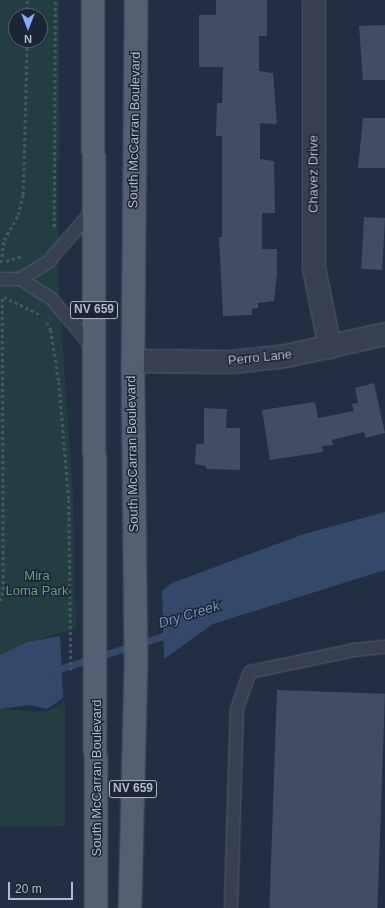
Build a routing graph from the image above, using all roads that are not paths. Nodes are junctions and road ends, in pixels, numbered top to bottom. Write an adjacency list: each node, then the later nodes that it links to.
1 (93, 0): 4 (main road, South McCarran Boulevard / NV 659)
2 (136, 0): 10 (main road, South McCarran Boulevard / NV 659)
3 (314, 0): 8 (street, Chavez Drive)
4 (93, 210): 6 (lane); 9 (main road, South McCarran Boulevard / NV 659)
5 (0, 279): 6 (lane)
6 (20, 279): 9 (lane)
7 (385, 334): 8 (street, Perro Lane)
8 (330, 347): 10 (street, Perro Lane)
9 (94, 349): 12 (main road, South McCarran Boulevard / NV 659)
10 (132, 361): 13 (main road, South McCarran Boulevard / NV 659)
11 (385, 647): 14 (lane)
12 (96, 908)
13 (130, 908)
14 (231, 908)

